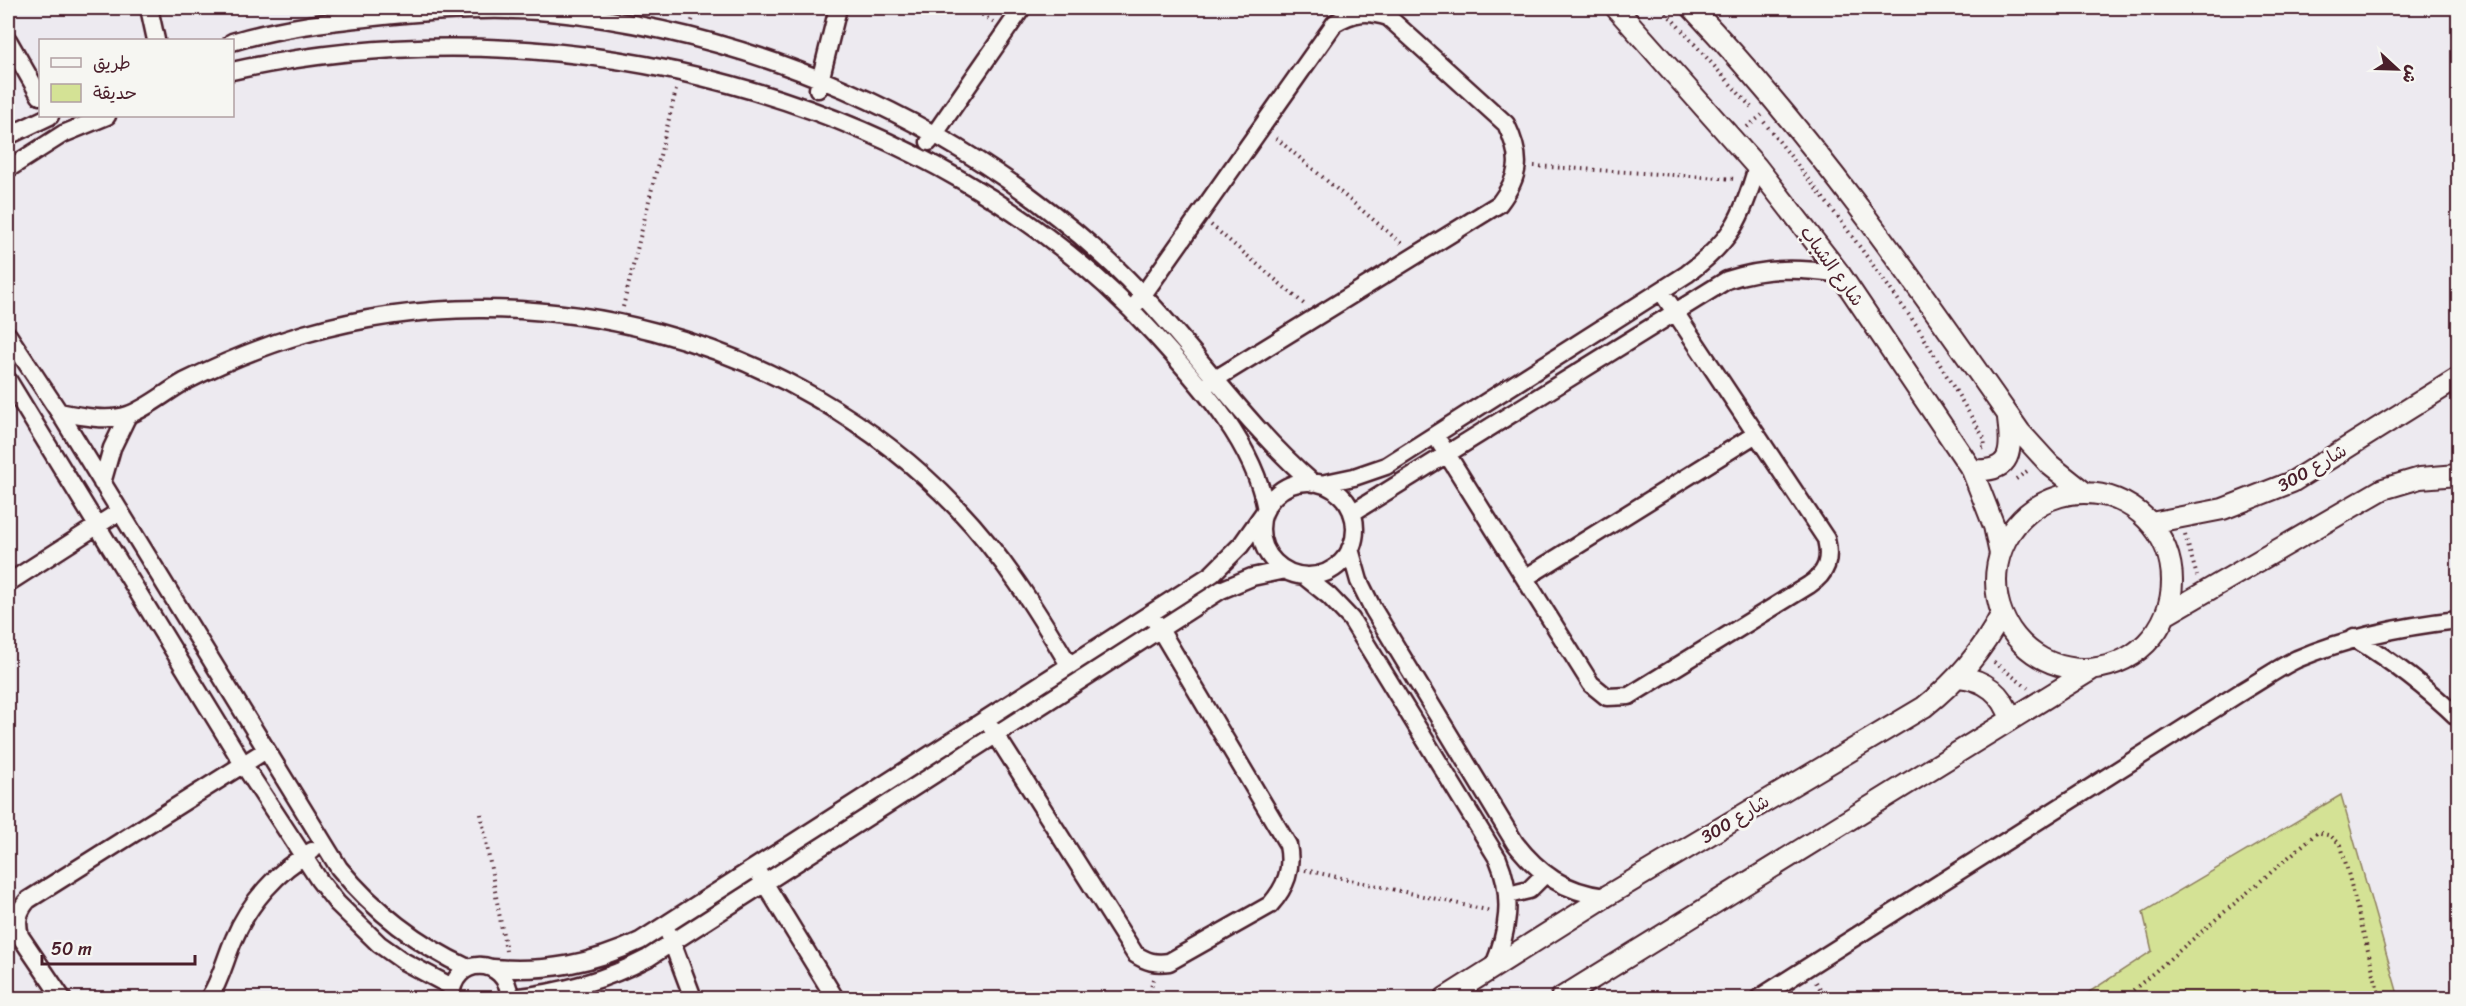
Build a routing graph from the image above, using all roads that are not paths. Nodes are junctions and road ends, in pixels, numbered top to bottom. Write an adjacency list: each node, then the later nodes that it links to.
1 (149, 8): 9 (street)
2 (838, 8): 14 (street)
3 (1022, 8): 21 (street)
4 (1616, 8): 25 (street, شارع الشباب)
5 (1692, 8): 38 (street)
6 (416, 10): 7 (street); 10 (street); 12 (street)
7 (548, 10): 8 (street); 14 (street)
8 (542, 30)
9 (156, 39)
10 (421, 39): 13 (street); 16 (street)
11 (8, 40): 15 (street)
12 (234, 42)
13 (234, 70)
14 (821, 79): 16 (street); 21 (street)
15 (39, 94)
16 (814, 102): 23 (street)
17 (49, 117): 22 (street)
18 (52, 117): 20 (street)
19 (105, 117): 20 (street)
20 (63, 134): 24 (street)
21 (934, 134): 23 (street); 28 (street)
22 (8, 136)
23 (922, 152): 29 (street)
24 (8, 169)
25 (1755, 174): 26 (street, شارع الشباب); 27 (street)
26 (1840, 274): 30 (street); 43 (street, شارع الشباب)
27 (1661, 291): 30 (street); 41 (street)
28 (1144, 294): 29 (street); 34 (street); 34 (street)
29 (1133, 310): 36 (street)
30 (1675, 312): 40 (street); 42 (street)
31 (8, 334): 32 (street)
32 (14, 356): 37 (street)
33 (2458, 378): 51 (street, شارع 300)
34 (1217, 379): 36 (street); 46 (street)
35 (8, 380): 52 (street)
36 (1201, 388): 48 (street)
37 (59, 412): 39 (street); 45 (street)
38 (2008, 414): 43 (street); 47 (street)
39 (128, 415): 45 (street); 65 (street)
40 (1756, 434): 57 (street); 57 (street)
41 (1435, 435): 42 (street); 46 (street)
42 (1447, 454): 50 (street); 57 (street)
43 (1972, 470): 54 (street, شارع الشباب)
44 (2458, 475): 60 (street)
45 (102, 483): 49 (street)
46 (1317, 484): 48 (street); 50 (street)
47 (2084, 492): 51 (street); 54 (street)
48 (1266, 510): 55 (street); 59 (street)
49 (120, 511): 52 (street); 72 (street)
50 (1352, 513): 53 (street)
51 (2151, 523): 60 (street)
52 (99, 526): 58 (street); 73 (street)
53 (1350, 549): 56 (street); 77 (street)
54 (2000, 554): 61 (street)
55 (1285, 570): 56 (street); 63 (street)
56 (1304, 576): 79 (street)
57 (1525, 578)
58 (8, 583)
59 (1151, 613): 63 (street); 65 (street)
60 (2167, 614): 66 (street)
61 (2001, 615): 66 (street); 67 (street, شارع 300)
62 (2458, 620): 64 (street)
63 (1160, 630): 71 (street); 71 (street)
64 (2354, 638): 68 (street); 94 (street)
65 (1069, 665): 69 (street)
66 (2091, 670): 70 (street)
67 (1959, 677): 70 (street); 80 (street, شارع 300)
68 (2458, 718)
69 (986, 719): 71 (street); 76 (street)
70 (2011, 719): 93 (street)
71 (996, 735): 78 (street)
72 (266, 750): 73 (street); 74 (street)
73 (243, 764): 75 (street); 88 (street)
74 (324, 844): 75 (street); 83 (street)
75 (303, 856): 86 (street); 89 (street)
76 (754, 866): 78 (street); 81 (street)
77 (1544, 874): 79 (street); 80 (street)
78 (765, 883): 82 (street); 91 (street)
79 (1508, 895): 85 (street)
80 (1605, 897): 85 (street, شارع 300)
81 (665, 924): 82 (street); 84 (street)
82 (673, 942): 87 (street); 90 (street)
83 (468, 968): 84 (street); 86 (street)
84 (501, 968): 87 (street)
85 (1493, 968): 92 (street, شارع 300)
86 (451, 993)
87 (511, 998)
88 (62, 999)
89 (209, 999)
90 (693, 999)
91 (835, 999)
92 (1445, 999)
93 (1561, 999)
94 (1759, 999)

